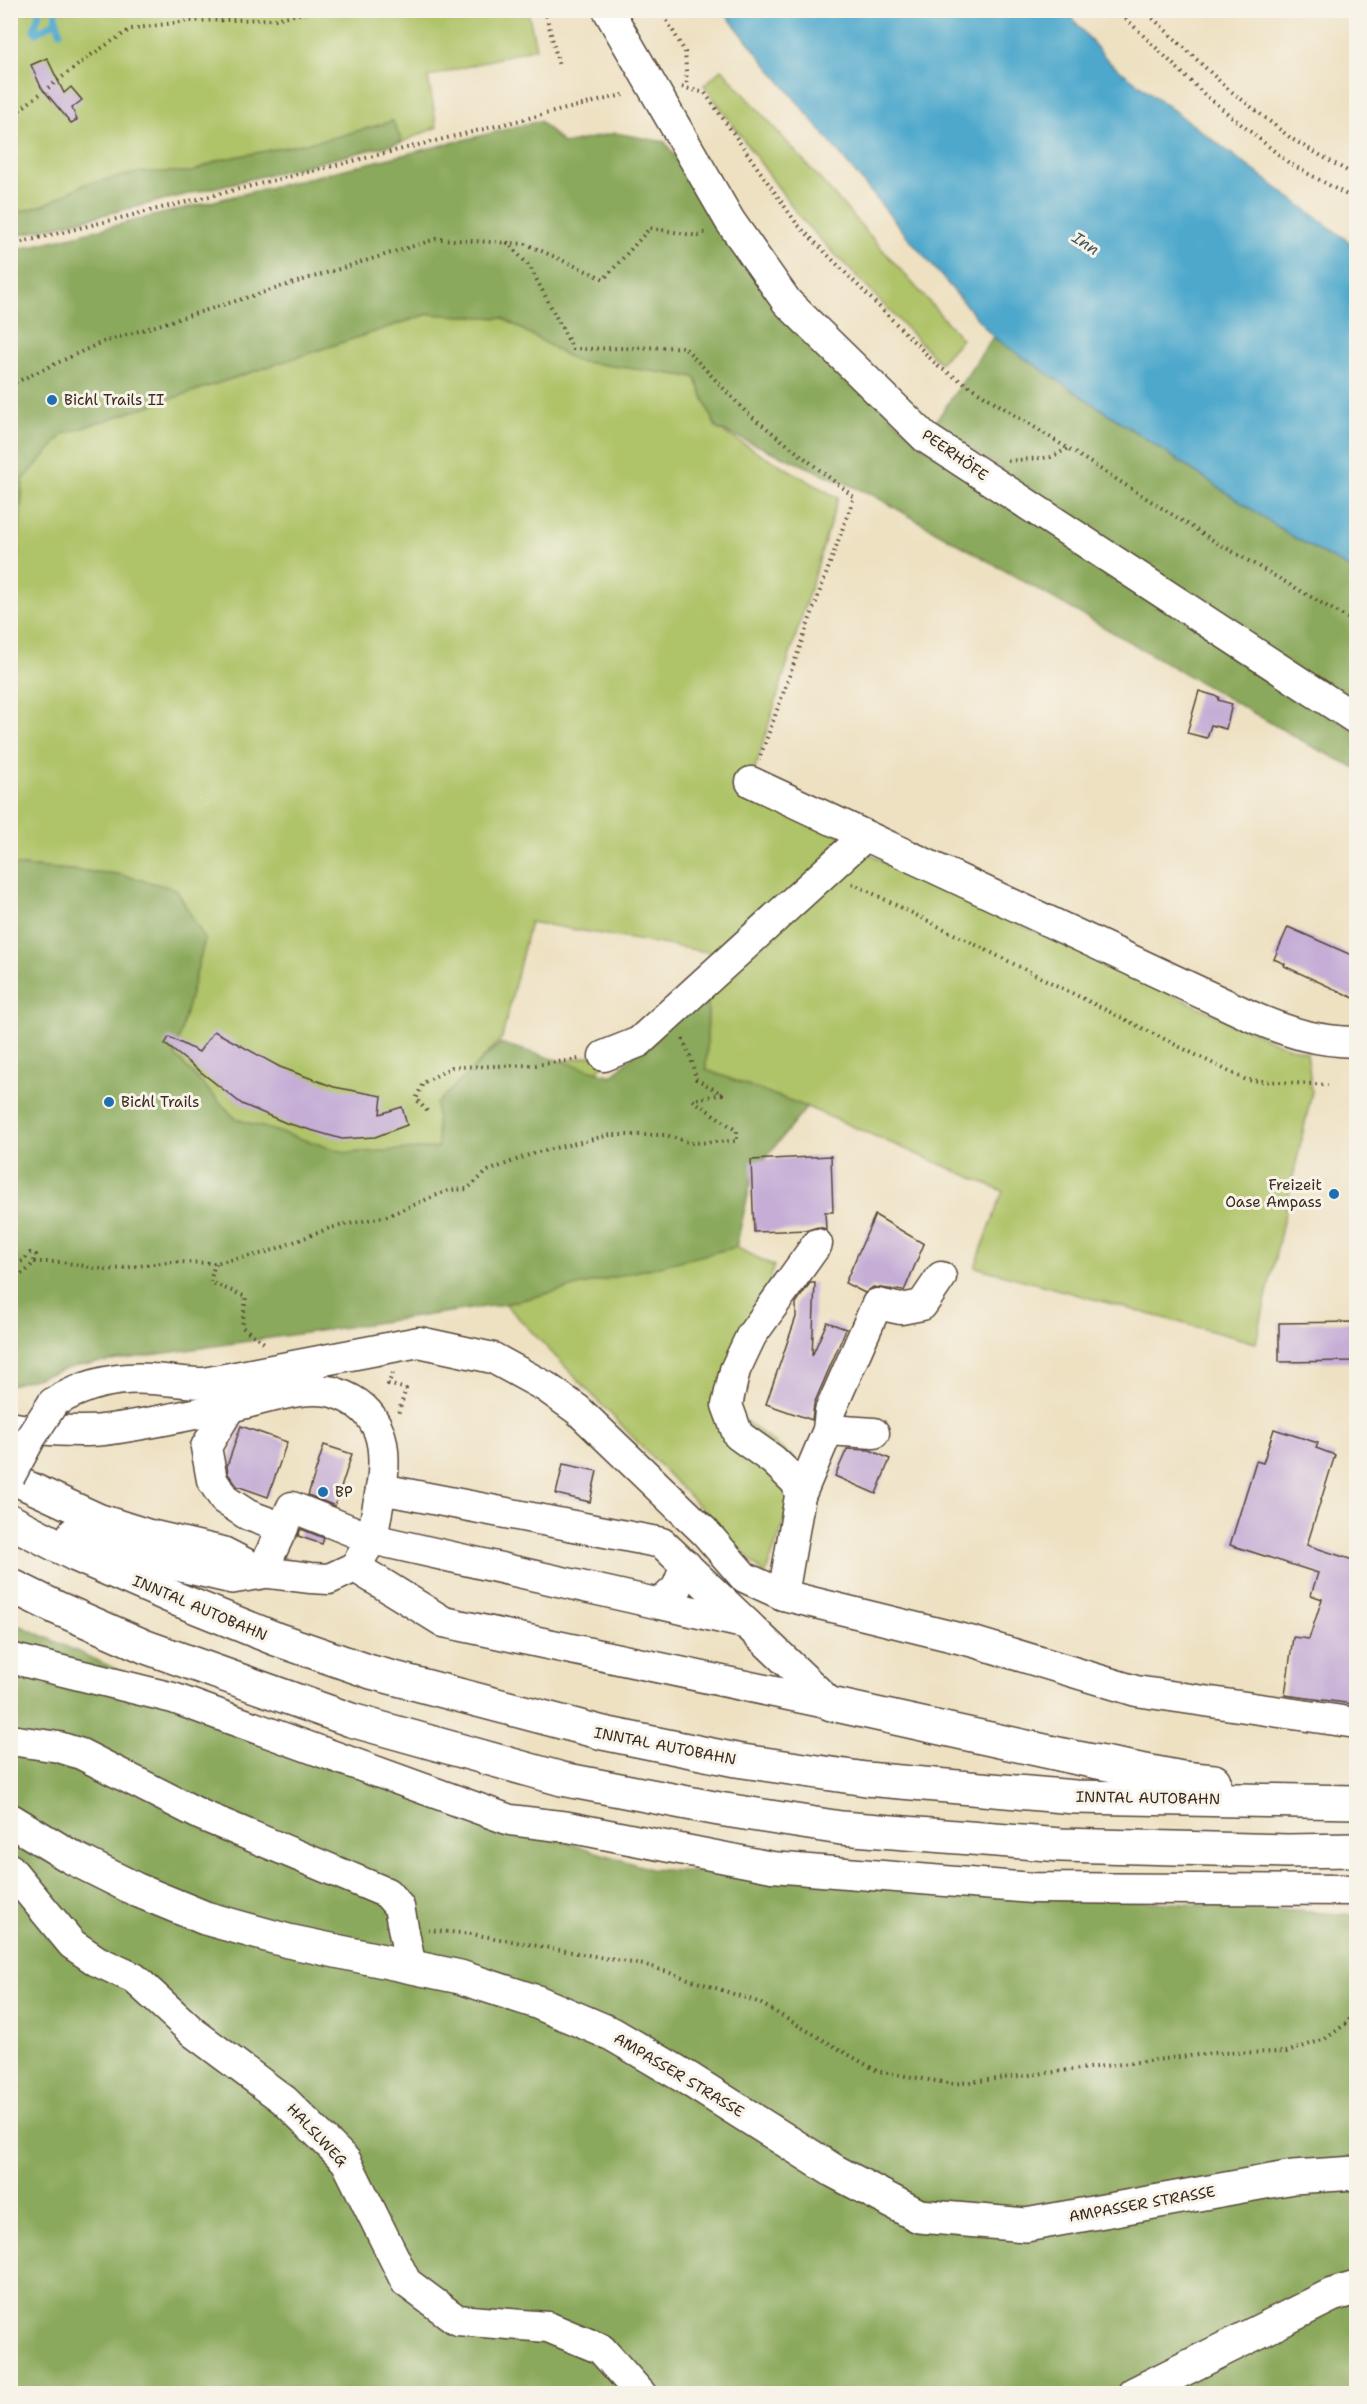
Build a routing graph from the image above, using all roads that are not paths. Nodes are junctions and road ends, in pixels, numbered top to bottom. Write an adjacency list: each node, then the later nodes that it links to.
1 (608, 10): 2 (street, PEERHÖFE)
2 (1356, 719)
3 (751, 782): 4 (street)
4 (865, 836): 5 (street); 6 (street)
5 (1356, 1042)
6 (604, 1056)
7 (817, 1244): 15 (street)
8 (941, 1277): 11 (street)
9 (230, 1407): 10 (street); 14 (street); 17 (street)
10 (10, 1427)
11 (828, 1430): 12 (street); 15 (street)
12 (874, 1433)
13 (10, 1477): 19 (street, bridge); 22 (street)
14 (381, 1490): 18 (street); 21 (street)
15 (800, 1496): 24 (street)
16 (17, 1525): 22 (main road); 31 (main road, INNTAL AUTOBAHN)
17 (283, 1528): 18 (street); 22 (street)
18 (372, 1539): 20 (street); 25 (street)
19 (718, 1547): 21 (street); 24 (street)
20 (355, 1567): 22 (street); 28 (street)
21 (690, 1568): 25 (street); 26 (street)
22 (262, 1572)
23 (10, 1585): 34 (main road)
24 (783, 1595): 29 (street)
25 (660, 1604): 26 (street)
26 (747, 1624): 28 (street)
27 (10, 1658): 36 (street)
28 (831, 1704): 31 (main road)
29 (1356, 1723)
30 (10, 1740): 37 (street)
31 (1296, 1802): 32 (main road, INNTAL AUTOBAHN)
32 (1356, 1802)
33 (10, 1820): 37 (main road, AMPASSER STRASSE)
34 (1356, 1850)
35 (10, 1869): 40 (street, HALSLWEG)
36 (1356, 1890)
37 (409, 1954): 38 (main road, AMPASSER STRASSE)
38 (1356, 2173)
39 (1356, 2288): 41 (main road)
40 (641, 2394)
41 (1134, 2394)

